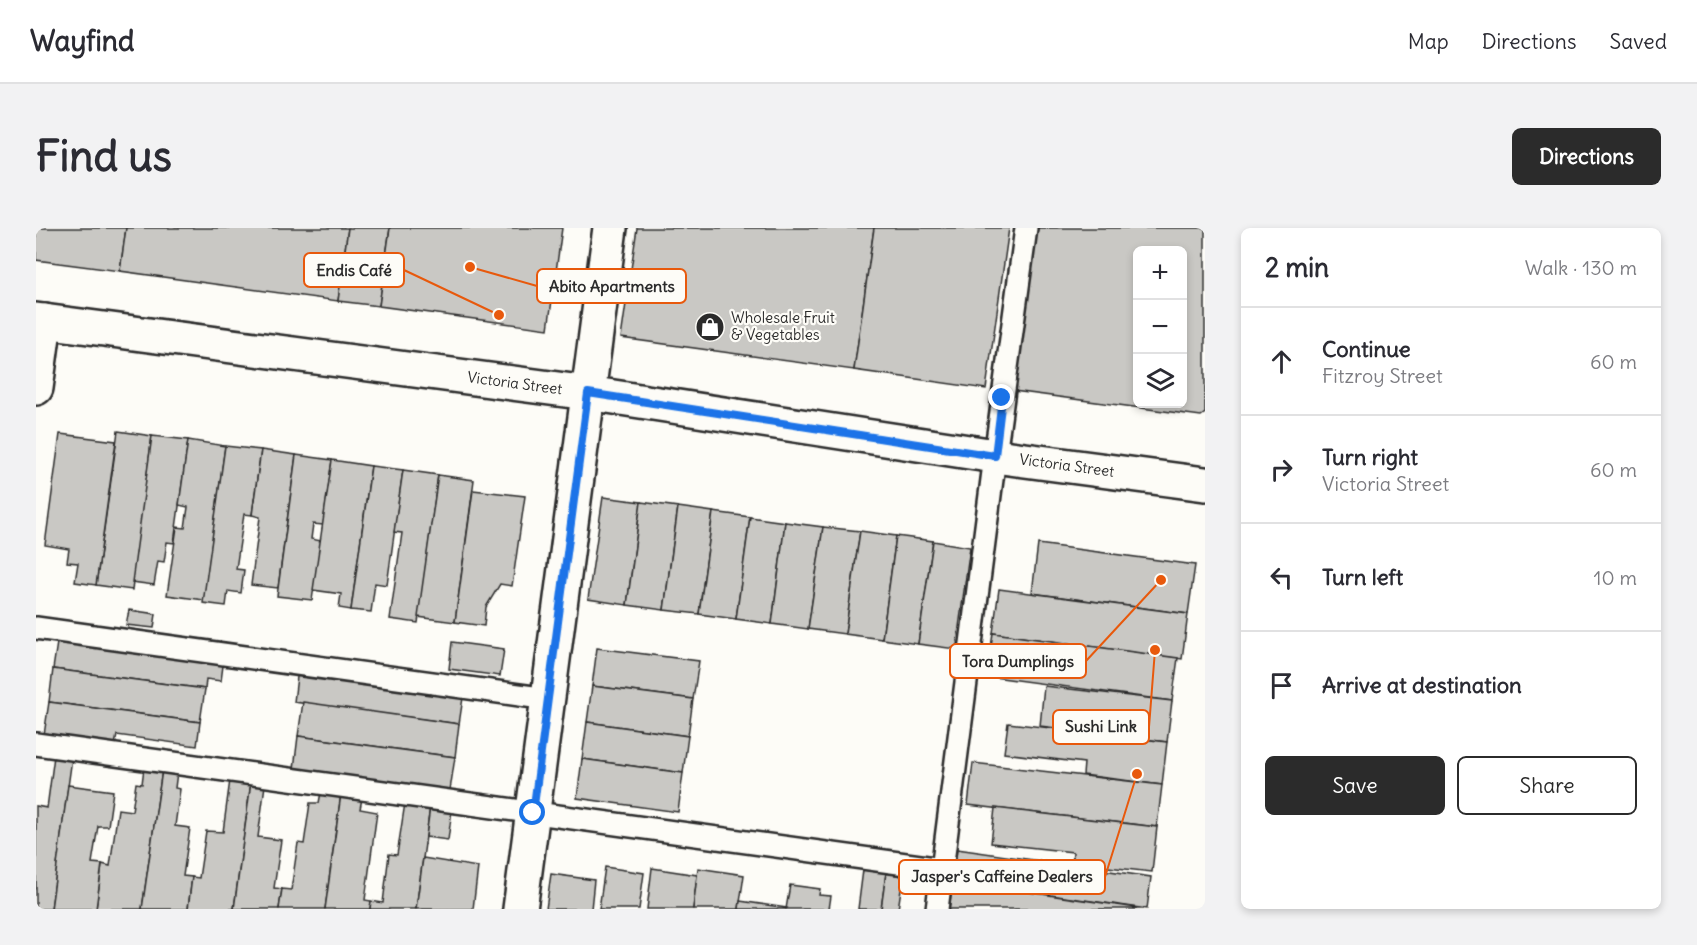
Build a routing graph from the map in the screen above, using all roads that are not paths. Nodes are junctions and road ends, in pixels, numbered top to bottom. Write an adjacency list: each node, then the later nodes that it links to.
1 (610, 228): 5 (street)
2 (1026, 228): 6 (lane)
3 (41, 320): 4 (street); 5 (street, Victoria Street)
4 (36, 388)
5 (588, 393): 6 (street, Victoria Street); 9 (street)
6 (995, 456): 7 (street, Victoria Street); 12 (lane)
7 (1205, 484)
8 (36, 628): 9 (lane)
9 (548, 699): 11 (street)
10 (36, 744): 11 (lane)
11 (533, 813): 12 (lane); 13 (street)
12 (942, 869): 14 (lane)
13 (520, 909)
14 (937, 909)

